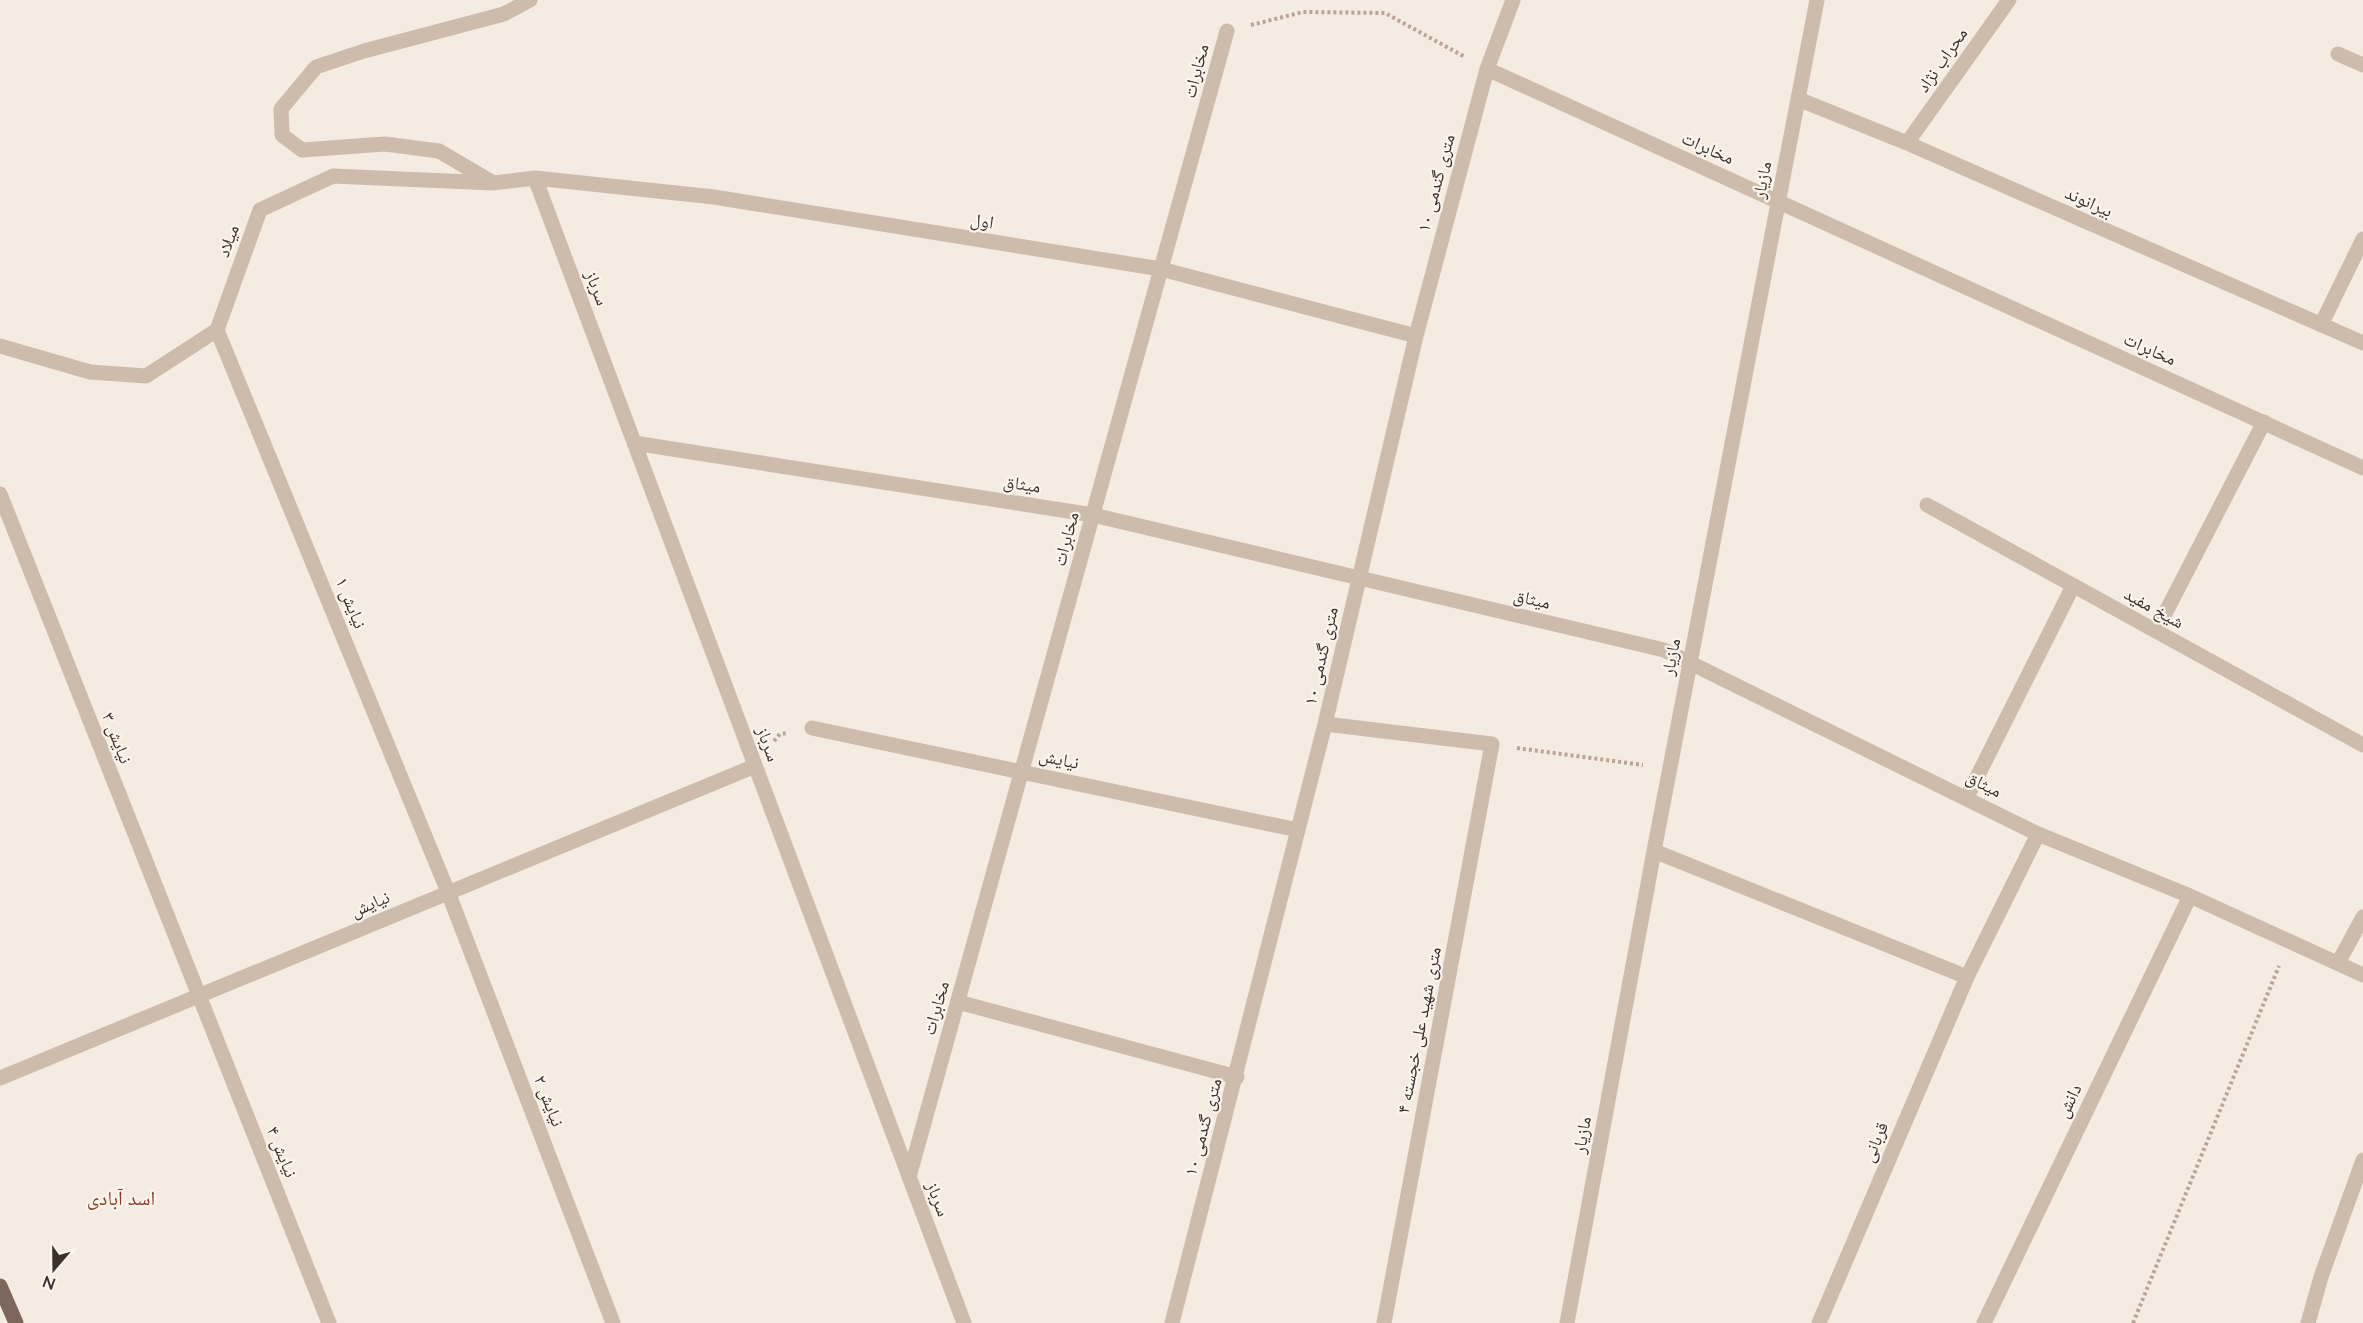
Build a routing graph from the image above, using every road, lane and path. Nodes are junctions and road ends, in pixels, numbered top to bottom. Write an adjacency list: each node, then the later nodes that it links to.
1 (530, 0): 12 (street)
2 (1514, 0): 8 (street, ۱۰ متری گندمی)
3 (1817, 0): 9 (street, مازیار)
4 (2009, 0): 10 (street, محراب نژاد)
5 (1227, 31): 8 (path, مخابرات); 15 (street, مخابرات)
6 (2338, 54): 7 (street)
7 (2363, 65)
8 (1487, 69): 13 (street, مخابرات); 18 (street, ۱۰ متری گندمی)
9 (1798, 99): 10 (street, بیرانوند); 13 (street, مازیار)
10 (1907, 143): 16 (street, بیرانوند)
11 (535, 178): 12 (street, میلاد); 15 (street, اول); 22 (street, سرباز)
12 (493, 183): 17 (street, میلاد)
13 (1778, 201): 21 (street, مخابرات); 30 (street, مازیار)
14 (2363, 239): 16 (street)
15 (1161, 269): 18 (street, اول); 26 (street, مخابرات)
16 (2321, 325): 19 (street, بیرانوند)
17 (217, 330): 20 (street); 42 (street, نیایش ۱)
18 (1416, 336): 27 (street, ۱۰ متری گندمی)
19 (2363, 343)
20 (0, 346)
21 (2264, 422): 23 (street, مخابرات); 29 (street)
22 (634, 442): 26 (street, میثاق); 35 (street, سرباز)
23 (2363, 468)
24 (0, 494): 49 (street, نیایش ۳)
25 (1927, 505): 28 (street, شیخ مفید)
26 (1093, 515): 27 (street, میثاق); 37 (street, مخابرات)
27 (1359, 578): 30 (street, میثاق); 31 (street, ۱۰ متری گندمی)
28 (2073, 586): 29 (street, شیخ مفید); 38 (street)
29 (2156, 631): 34 (street, شیخ مفید)
30 (1690, 663): 36 (street, مازیار); 38 (street, میثاق)
31 (1325, 724): 33 (street); 39 (street, ۱۰ متری گندمی)
32 (812, 728): 35 (path); 37 (street, نیایش)
33 (1492, 744): 36 (path); 61 (street, ۴ متری شهید علی خجسته)
34 (2363, 745)
35 (755, 766): 42 (street, نیایش); 54 (street, سرباز)
36 (1670, 768): 41 (street, مازیار)
37 (1022, 771): 39 (street, نیایش); 50 (street, مخابرات)
38 (1967, 797): 40 (street, میثاق)
39 (1298, 830): 51 (street, ۱۰ متری گندمی)
40 (2038, 834): 43 (street, میثاق); 48 (street, قربانی)
41 (1654, 851): 48 (street); 62 (street, مازیار)
42 (448, 892): 49 (street, نیایش); 58 (street, نیایش ۲)
43 (2190, 896): 45 (street, میثاق); 64 (street, دانش)
44 (2363, 917): 46 (street)
45 (2290, 941): 46 (street, میثاق); 65 (path)
46 (2338, 963): 47 (street, میثاق)
47 (2363, 975)
48 (1967, 977): 63 (street, قربانی)
49 (198, 996): 52 (street, نیایش); 57 (street, نیایش ۴)
50 (958, 1002): 51 (street); 54 (street, مخابرات)
51 (1237, 1077): 60 (street, ۱۰ متری گندمی)
52 (0, 1078)
53 (2363, 1160): 66 (street)
54 (909, 1177): 59 (street, سرباز)
55 (0, 1286): 56 (main road)
56 (16, 1323)
57 (329, 1323)
58 (613, 1323)
59 (964, 1323)
60 (1173, 1323)
61 (1384, 1323)
62 (1567, 1323)
63 (1819, 1323)
64 (1984, 1323)
65 (2133, 1323)
66 (2308, 1323)

